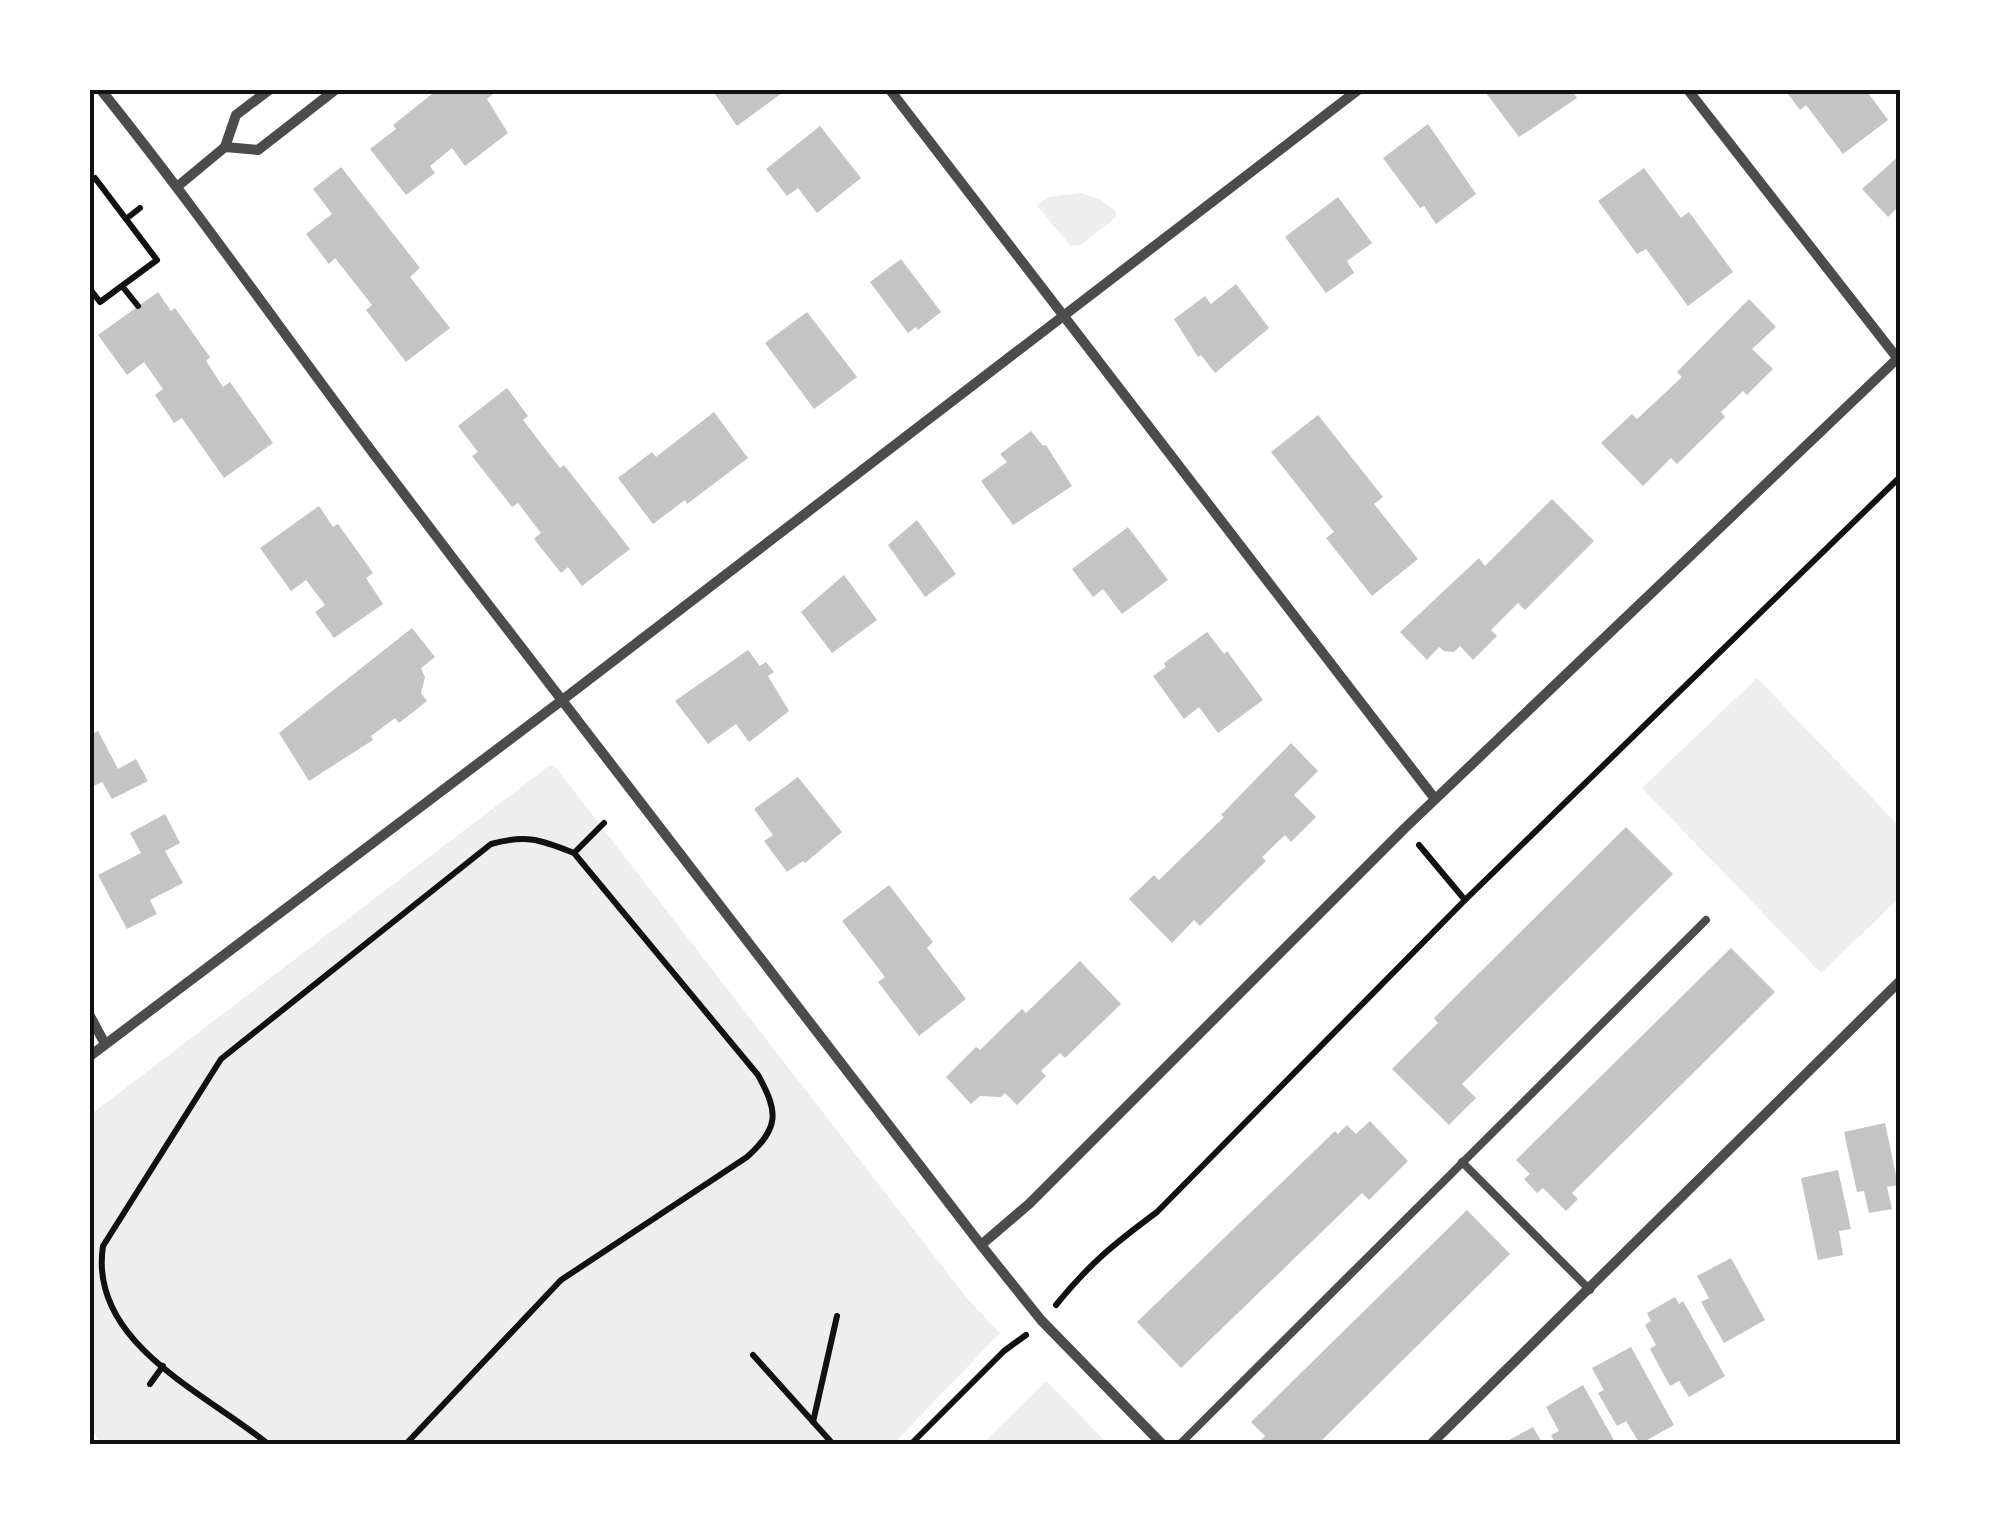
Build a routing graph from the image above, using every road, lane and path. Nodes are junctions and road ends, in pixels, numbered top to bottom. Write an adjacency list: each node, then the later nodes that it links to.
1 (101, 90): 9 (street)
2 (268, 90): 7 (street)
3 (336, 90): 7 (street)
4 (890, 90): 15 (street)
5 (1358, 90): 15 (street)
6 (1688, 90): 16 (street)
7 (225, 147): 9 (street)
8 (90, 182): 11 (path)
9 (178, 186): 18 (street)
10 (140, 208): 11 (path)
11 (126, 219): 12 (path)
12 (122, 286): 13 (path); 14 (path)
13 (90, 289)
14 (138, 306)
15 (1062, 318): 18 (street); 19 (street)
16 (1899, 357): 19 (street)
17 (1900, 477): 23 (path)
18 (562, 700): 27 (street); 30 (street)
19 (1435, 799): 21 (street)
20 (604, 823): 22 (path)
21 (1405, 828): 23 (path); 30 (street)
22 (574, 853): 36 (path); 40 (path)
23 (1465, 900): 32 (path)
24 (1706, 920): 29 (lane)
25 (1900, 981): 31 (street)
26 (90, 1016): 27 (street)
27 (104, 1044): 28 (street)
28 (90, 1056)
29 (1462, 1162): 31 (lane); 44 (lane)
30 (980, 1244): 43 (street)
31 (1590, 1290): 45 (street)
32 (1058, 1302)
33 (837, 1316): 38 (path)
34 (1026, 1335): 42 (path)
35 (753, 1355): 38 (path)
36 (163, 1366): 37 (path); 39 (path)
37 (150, 1384)
38 (813, 1422): 41 (path)
39 (268, 1444)
40 (406, 1444)
41 (833, 1444)
42 (912, 1444)
43 (1162, 1444)
44 (1180, 1444)
45 (1431, 1444)

